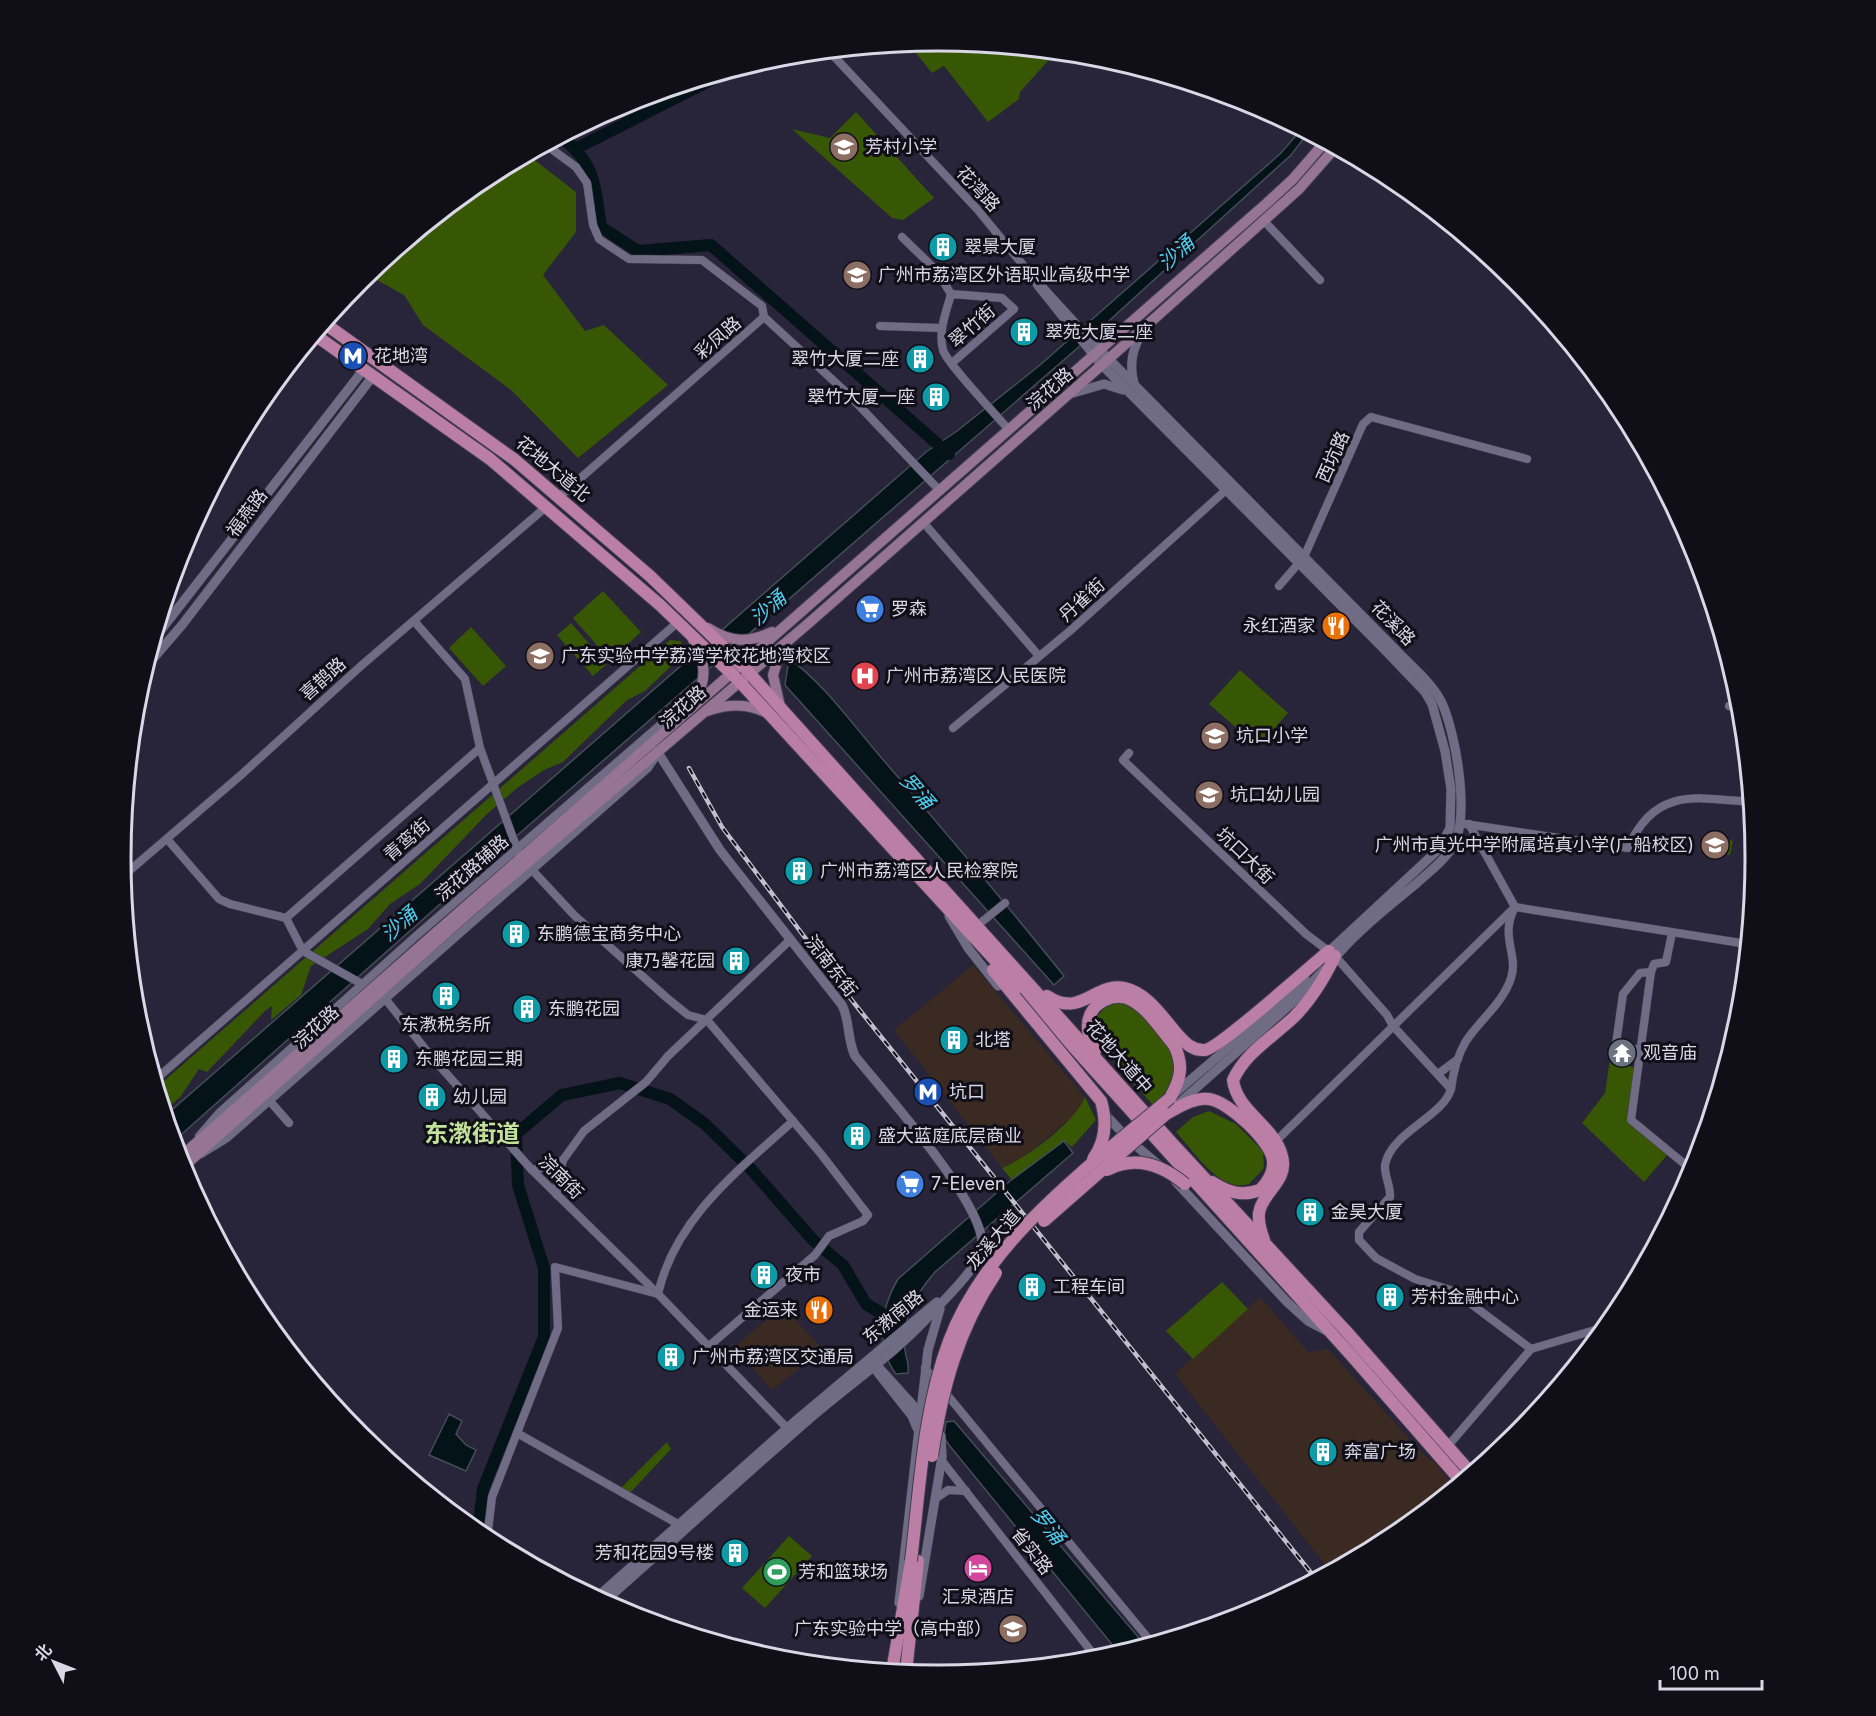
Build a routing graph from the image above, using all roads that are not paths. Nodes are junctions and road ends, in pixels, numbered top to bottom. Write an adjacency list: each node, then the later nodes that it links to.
1 (835, 58): 15 (street, 花湾路)
2 (1320, 147): 15 (main road, 浣花路)
3 (552, 149): 9 (street)
4 (1331, 153): 5 (main road, 浣花路)
5 (1264, 221): 7 (street); 12 (main road, 浣花路)
6 (902, 237): 8 (street)
7 (1320, 280)
8 (951, 294): 13 (street, 翠竹街); 16 (street, 翠竹街)
9 (764, 317): 24 (street, 彩凤路); 25 (street, 彩凤路)
10 (880, 326): 13 (street)
11 (330, 327): 25 (main road, 花地大道北)
12 (1145, 327): 17 (main road, 浣花路); 19 (street)
13 (941, 328): 16 (street, 翠竹街)
14 (321, 339): 18 (main road, 花地大道北)
15 (1093, 349): 17 (street, 花溪路); 21 (main road, 浣花路)
16 (952, 363): 21 (street, 翠竹街)
17 (1105, 363): 19 (street, 花溪路); 20 (main road, 浣花路)
18 (369, 373): 26 (main road, 花地大道北); 31 (street, 福燕路); 36 (street, 福燕路)
19 (1130, 389): 20 (street); 23 (street, 花溪路); 28 (street, 花溪路)
20 (1068, 395): 27 (main road, 浣花路)
21 (1009, 430): 24 (main road, 浣花路)
22 (1527, 459): 28 (street, 西坑路)
23 (1227, 489): 28 (street, 花溪路); 37 (street, 丹雀街)
24 (940, 491): 34 (main road, 浣花路)
25 (559, 497): 32 (main road, 花地大道北)
26 (546, 507): 30 (street, 喜鹊路); 33 (main road, 花地大道北)
27 (923, 522): 35 (main road, 浣花路); 37 (street)
28 (1302, 560): 29 (street, 西坑路); 50 (street, 花溪路); 65 (street, 花溪路)
29 (1279, 586)
30 (414, 621): 45 (street); 51 (street, 喜鹊路)
31 (166, 624)
32 (702, 625): 34 (main road); 38 (main road, 花地大道北)
33 (688, 632): 39 (main road, 花地大道北); 40 (main road); 48 (street, 青鸾街)
34 (770, 636): 38 (main road, 浣花路)
35 (782, 646): 38 (main road, 浣花路); 42 (main road)
36 (157, 655)
37 (1039, 656): 44 (street, 丹雀街)
38 (745, 668): 39 (main road, 浣花路); 42 (main road, 花地大道中)
39 (735, 677): 40 (main road, 浣花路); 42 (main road, 花地大道中); 43 (main road, 浣花路)
40 (700, 695): 41 (main road, 浣花路)
41 (686, 708): 52 (main road, 浣花路); 53 (street, 浣花路辅路)
42 (775, 710): 43 (main road); 55 (main road, 花地大道中); 60 (main road, 花地大道中)
43 (701, 713): 46 (main road, 浣花路)
44 (953, 728)
45 (480, 748): 48 (street); 59 (street)
46 (657, 751): 52 (main road, 浣花路); 62 (street, 浣南东街)
47 (1129, 753): 65 (street, 坑口大街)
48 (493, 785): 53 (street); 64 (street, 青鸾街)
49 (1743, 801): 50 (street)
50 (1465, 824): 57 (street); 65 (street, 花溪路)
51 (166, 839): 54 (street, 喜鹊路); 59 (street)
52 (535, 855): 53 (main road, 浣花路)
53 (523, 860): 67 (street, 浣花路辅路); 69 (main road, 浣花路); 71 (street); 87 (main road, 浣花路)
54 (131, 869)
55 (932, 894): 58 (main road); 103 (main road, 花地大道中)
56 (1005, 903): 60 (street)
57 (1515, 907): 61 (street); 72 (street); 75 (street)
58 (948, 914): 94 (main road, bridge); 99 (street)
59 (286, 918): 64 (street)
60 (978, 925): 68 (main road, 花地大道中)
61 (1672, 933): 63 (street); 66 (street)
62 (790, 940): 71 (street); 98 (street, 浣南东街)
63 (1740, 943)
64 (303, 951): 67 (street); 78 (street, 青鸾街)
65 (1332, 954): 70 (main road); 72 (street); 73 (street, 龙溪大道); 85 (main road)
66 (1651, 972): 74 (street); 74 (street)
67 (362, 984): 87 (street, 浣花路辅路)
68 (1036, 989): 70 (main road); 76 (main road, 花地大道中)
69 (383, 995): 80 (main road, 浣花路); 92 (street, 浣南街)
70 (1093, 1002): 76 (main road); 81 (main road)
71 (707, 1020): 83 (street); 90 (street)
72 (1393, 1026): 77 (street); 85 (street)
73 (1254, 1030): 81 (street, 龙溪大道); 82 (street, 龙溪大道)
74 (1639, 1050): 91 (street)
75 (1458, 1058): 77 (street); 79 (street)
76 (1102, 1065): 93 (main road, 花地大道中)
77 (1438, 1074): 79 (street)
78 (161, 1075)
79 (1450, 1089): 102 (street)
80 (268, 1098): 84 (street); 87 (main road, 浣花路)
81 (1170, 1098): 94 (main road, 龙溪大道, bridge)
82 (1166, 1114): 93 (main road); 94 (main road, 龙溪大道, bridge)
83 (792, 1120): 97 (street); 101 (street)
84 (290, 1123)
85 (1275, 1142): 96 (main road)
86 (187, 1153): 87 (main road)
87 (192, 1153): 88 (main road, 浣花路); 89 (main road, 浣花路)
88 (188, 1155)
89 (189, 1158)
90 (563, 1160): 92 (street); 95 (street)
91 (1685, 1164)
92 (532, 1170): 95 (street, 浣南街)
93 (1203, 1177): 96 (main road, 花地大道中)
94 (1082, 1179): 99 (main road, bridge); 118 (main road, 龙溪大道, bridge)
95 (557, 1195): 97 (street, 浣南街)
96 (1265, 1244): 110 (main road, 花地大道中)
97 (658, 1294): 101 (street, 浣南街); 109 (street)
98 (946, 1296): 104 (street, 东漖南路); 105 (street)
99 (1327, 1331): 103 (main road)
100 (1591, 1331): 102 (street)
101 (708, 1346): 107 (street, 浣南街)
102 (1531, 1349): 110 (street)
103 (1351, 1355): 113 (main road, 花地大道中)
104 (876, 1358): 106 (street); 107 (street, 东漖南路); 108 (street); 120 (street, 东漖南路)
105 (926, 1368): 106 (street); 123 (street)
106 (920, 1413): 108 (street); 111 (street)
107 (787, 1428): 116 (street, 东漖南路)
108 (917, 1430): 111 (street); 122 (street)
109 (517, 1432): 116 (street); 117 (street)
110 (1447, 1447): 112 (main road, 花地大道中)
111 (942, 1459): 114 (street, 省实路); 115 (street)
112 (1466, 1468)
113 (1457, 1476)
114 (966, 1491): 115 (street); 124 (street, 省实路)
115 (938, 1497): 121 (street)
116 (678, 1524): 119 (street, 东漖南路)
117 (488, 1528)
118 (915, 1561): 121 (main road, 龙溪大道); 122 (main road, 龙溪大道)
119 (603, 1592)
120 (611, 1596)
121 (911, 1636): 126 (main road, 龙溪大道)
122 (897, 1638): 125 (main road, 龙溪大道)
123 (1148, 1638)
124 (1090, 1650)
125 (893, 1663)
126 (907, 1664)

